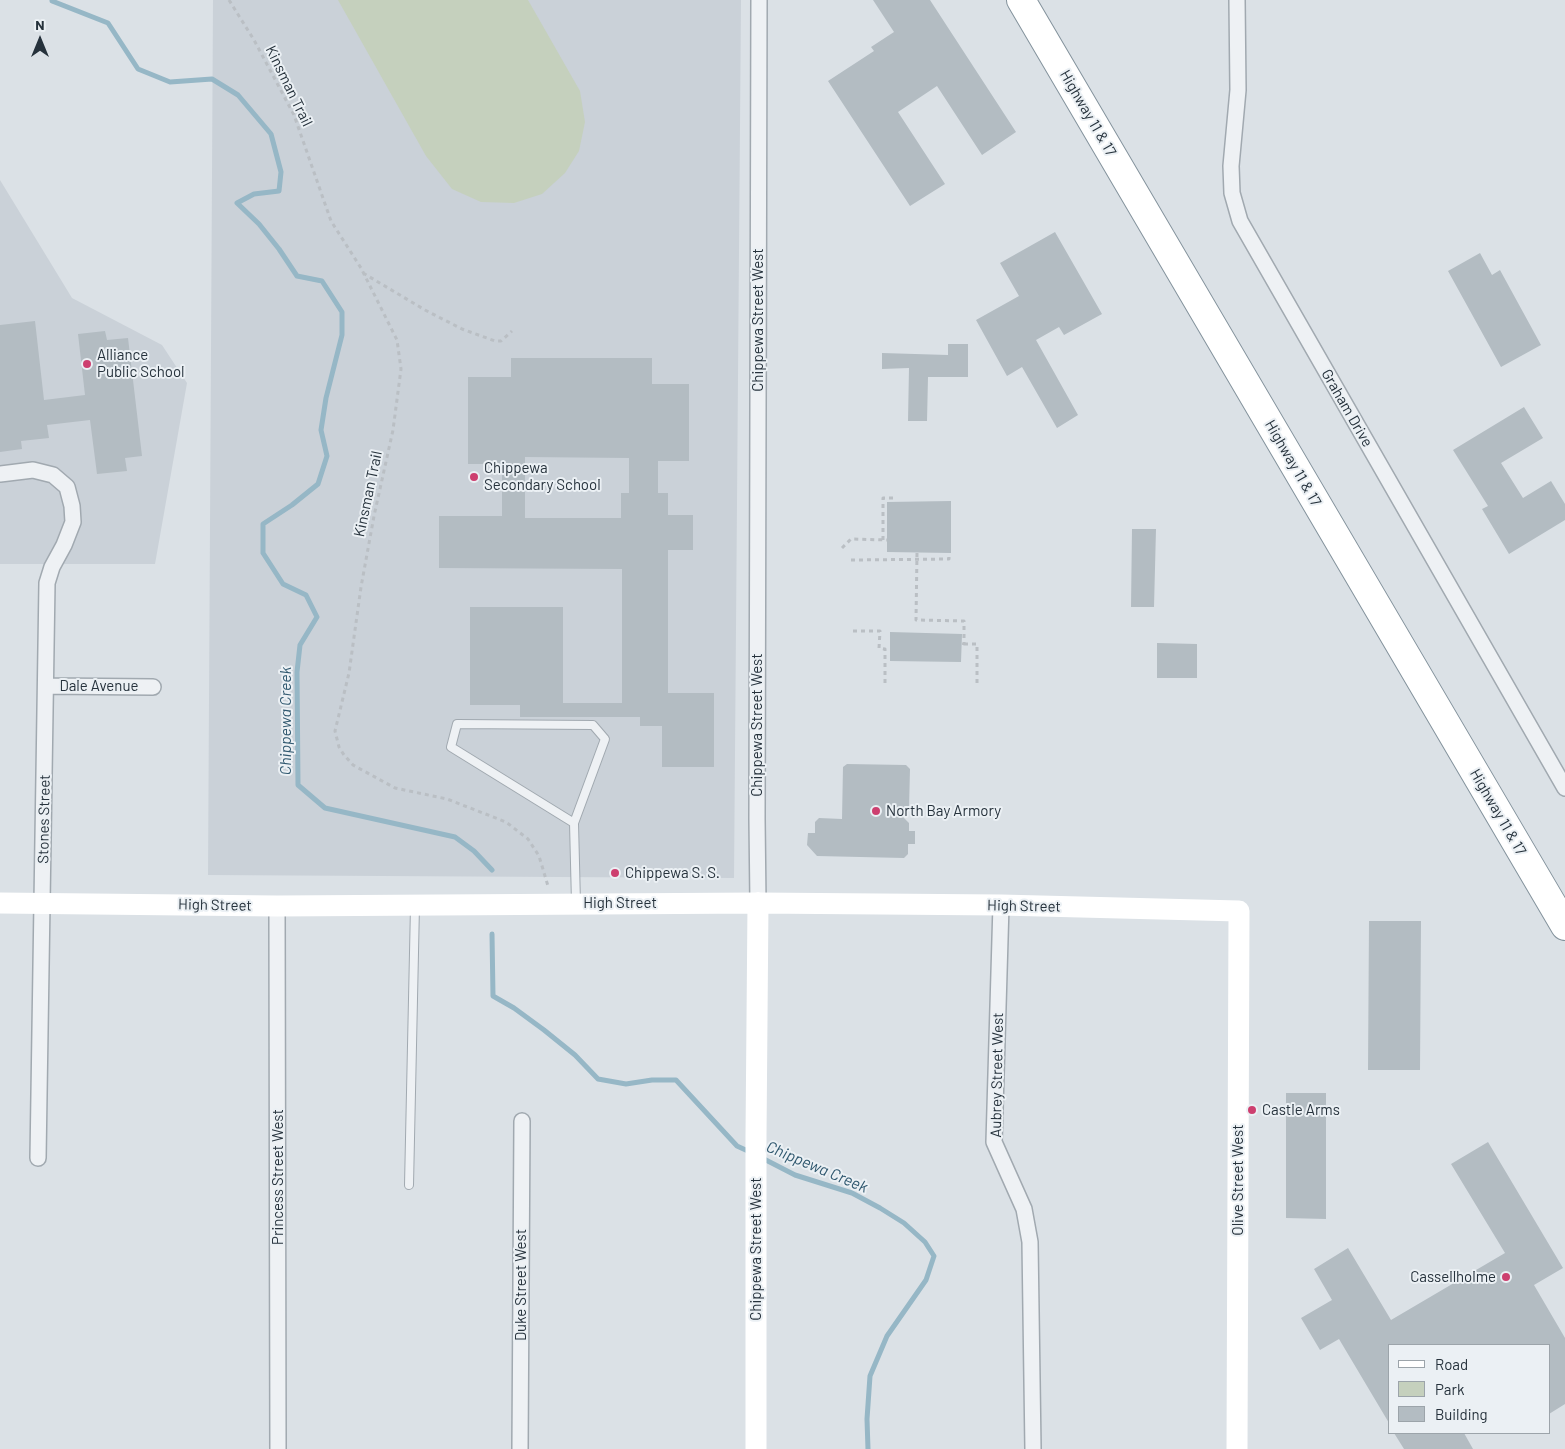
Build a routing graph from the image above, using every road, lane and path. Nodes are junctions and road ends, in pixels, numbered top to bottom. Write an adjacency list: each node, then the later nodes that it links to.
1 (229, 0): 5 (path, Kinsman Trail)
2 (759, 0): 27 (street, Chippewa Street West)
3 (1021, 0): 32 (highway, Highway 11 & 17)
4 (1238, 0): 21 (street, Graham Drive)
5 (363, 273): 6 (path); 25 (path, Kinsman Trail)
6 (512, 331)
7 (0, 474): 18 (street, Stones Street)
8 (894, 498): 9 (path)
9 (842, 548)
10 (917, 552): 13 (path)
11 (949, 553): 13 (path)
12 (851, 560): 13 (path)
13 (917, 560): 20 (path)
14 (853, 631): 15 (path)
15 (880, 642): 16 (path); 17 (path)
16 (885, 642)
17 (885, 683)
18 (46, 686): 19 (street, Dale Avenue); 24 (street, Stones Street)
19 (153, 686)
20 (977, 686)
21 (1565, 788)
22 (574, 823): 22 (lane); 26 (lane)
23 (0, 903): 24 (street, High Street)
24 (43, 903): 30 (street, High Street); 34 (street, Stones Street)
25 (549, 903): 26 (street, High Street); 28 (street, High Street)
26 (576, 903): 27 (street, High Street)
27 (758, 903): 29 (street, High Street); 38 (street, Chippewa Street West)
28 (415, 904): 30 (street, High Street); 35 (lane)
29 (1001, 905): 31 (street, High Street); 39 (street, Aubrey Street West)
30 (277, 906): 36 (street, Princess Street West)
31 (1239, 911): 40 (street, Olive Street West)
32 (1565, 926)
33 (522, 1121): 37 (street, Duke Street West)
34 (38, 1158)
35 (409, 1185)
36 (278, 1449)
37 (520, 1449)
38 (756, 1449)
39 (1033, 1449)
40 (1237, 1449)

